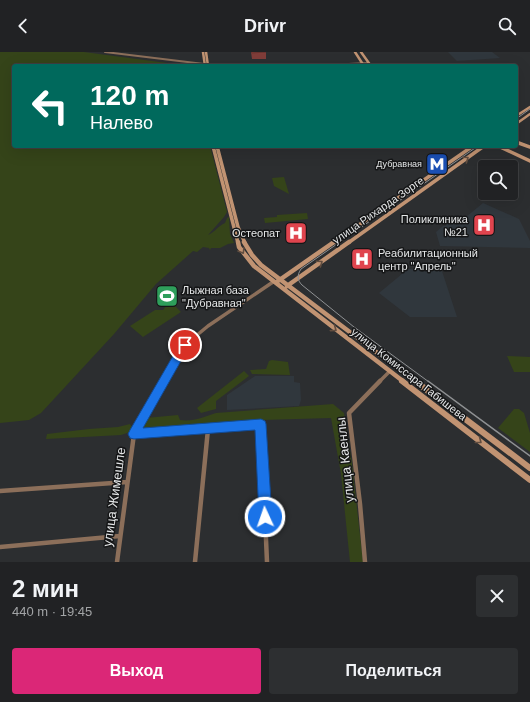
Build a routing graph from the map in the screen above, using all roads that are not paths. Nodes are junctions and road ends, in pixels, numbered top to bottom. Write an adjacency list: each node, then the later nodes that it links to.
1 (105, 52): 6 (street)
2 (355, 52): 9 (street)
3 (361, 52): 5 (street)
4 (205, 53): 7 (street); 8 (street)
5 (368, 63): 9 (street)
6 (196, 64)
7 (204, 64)
8 (208, 64)
9 (363, 64)
10 (530, 107): 12 (street)
11 (530, 114): 13 (street)
12 (518, 115)
13 (518, 123)
14 (518, 143): 15 (street)
15 (530, 147)
16 (214, 148): 23 (street, улица Комиссара Габишева, one-way to 23)
17 (218, 148): 22 (street, улица Комиссара Габишева)
18 (470, 148): 22 (street, улица Рихарда Зорге)
19 (481, 148): 24 (street, улица Рихарда Зорге, one-way to 19)
20 (502, 148): 21 (street)
21 (530, 161)
22 (280, 280): 23 (street, улица Рихарда Зорге); 24 (street, улица Комиссара Габишева)
23 (274, 282): 25 (street, улица Комиссара Габишева); 28 (street)
24 (288, 285): 25 (street, улица Рихарда Зорге); 29 (street, улица Комиссара Габишева)
25 (282, 289): 26 (street, улица Комиссара Габишева, one-way to 26)
26 (389, 372): 30 (street, улица Комиссара Габишева, one-way to 30); 38 (street, улица Каенлы)
27 (208, 429): 28 (street); 36 (street); 37 (street)
28 (134, 434): 31 (street, улица Жимешле)
29 (530, 468)
30 (530, 480)
31 (127, 482): 32 (street); 33 (street, улица Жимешле)
32 (0, 491)
33 (120, 536): 34 (street); 35 (street, улица Жимешле)
34 (0, 547)
35 (117, 562)
36 (195, 562)
37 (267, 562)
38 (365, 562)

